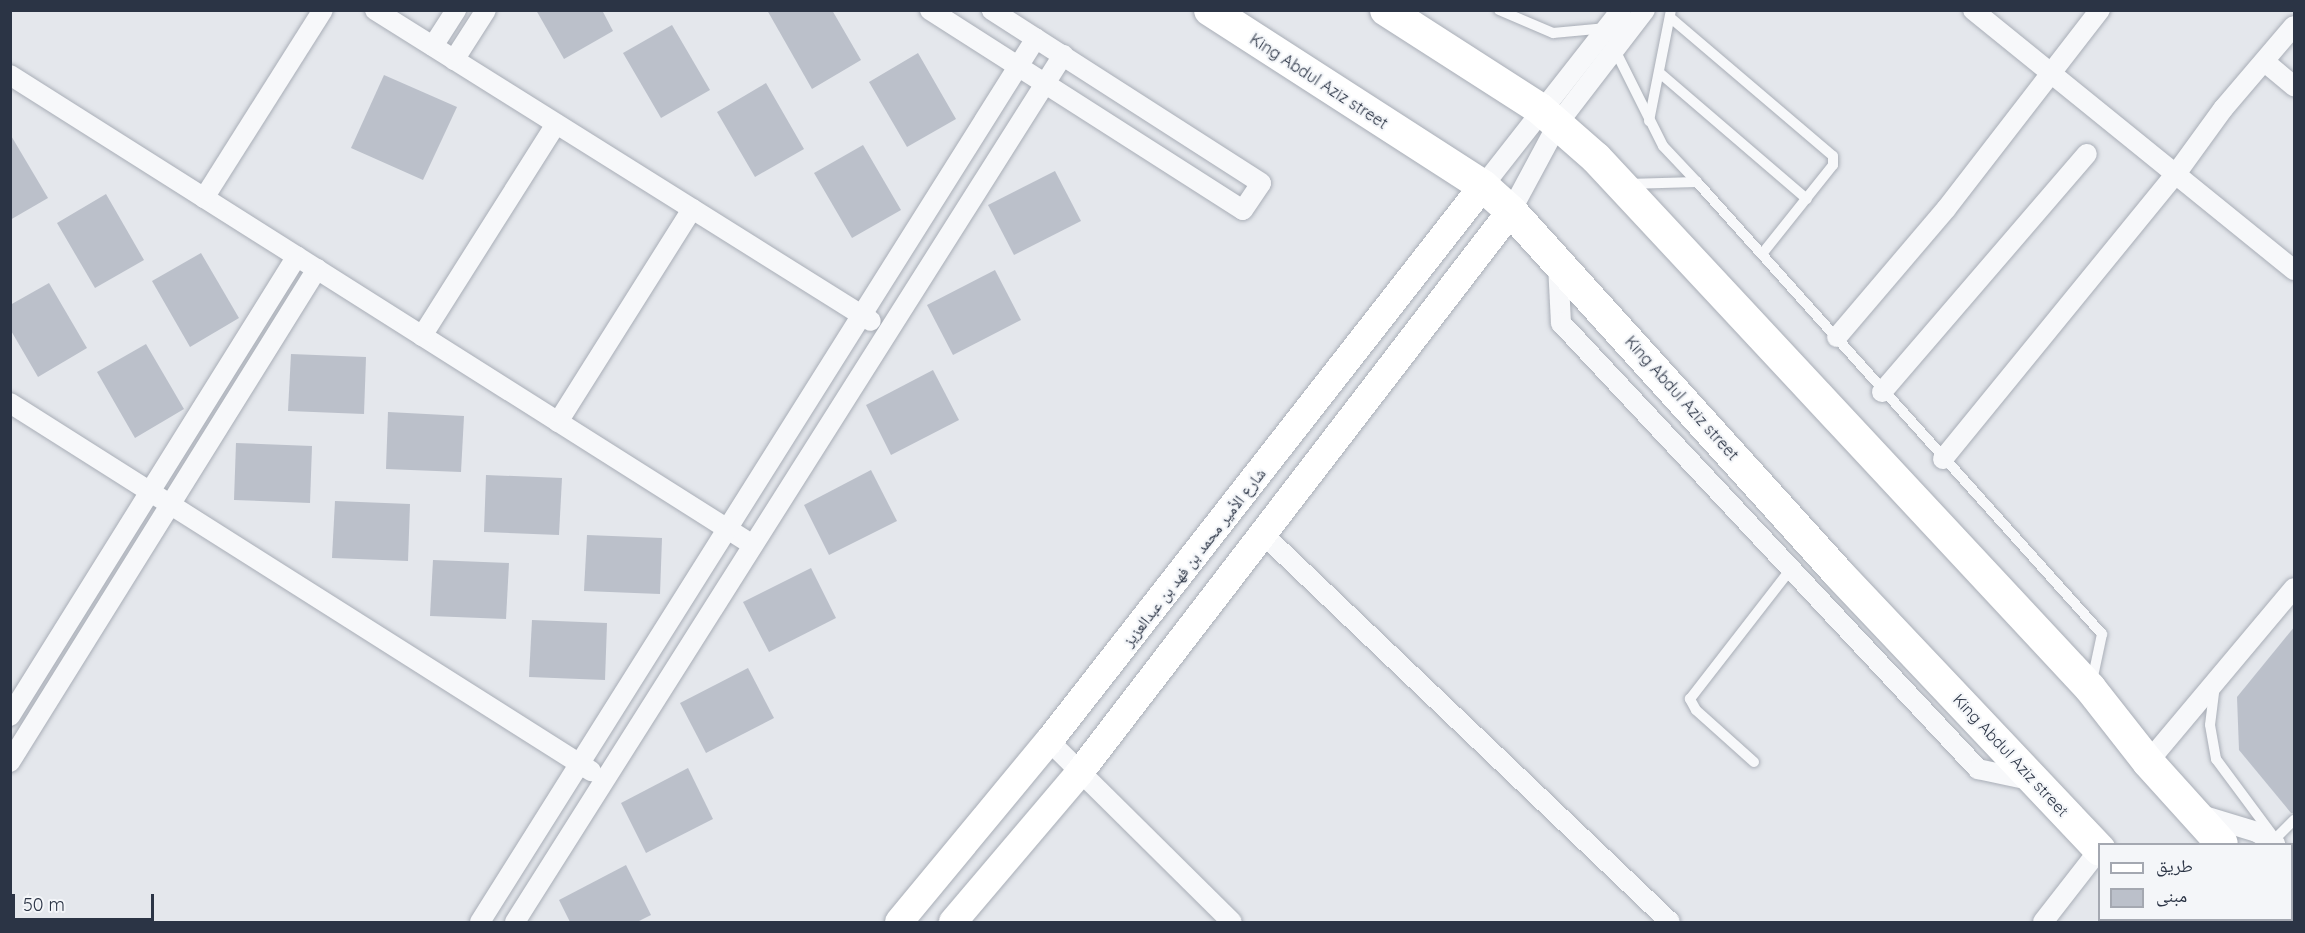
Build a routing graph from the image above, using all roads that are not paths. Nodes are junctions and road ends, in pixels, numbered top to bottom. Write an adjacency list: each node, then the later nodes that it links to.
1 (323, 10): 37 (street)
2 (375, 10): 18 (street)
3 (456, 10): 18 (street)
4 (486, 10): 21 (street)
5 (930, 10): 23 (street)
6 (992, 10): 17 (street)
7 (1210, 10): 36 (main road, King Abdul Aziz street)
8 (1386, 10): 29 (main road)
9 (1499, 10): 16 (lane)
10 (1621, 10): 16 (street)
11 (1645, 10): 19 (street)
12 (1973, 10): 24 (street)
13 (2100, 10): 24 (street)
14 (1671, 15): 25 (lane); 38 (lane)
15 (2295, 26): 22 (street)
16 (1607, 28): 29 (street)
17 (1036, 38): 20 (street); 23 (street)
18 (433, 46): 21 (street)
19 (1615, 50): 29 (street); 30 (lane)
20 (1063, 55): 27 (street); 27 (street)
21 (454, 60): 31 (street)
22 (2265, 62): 28 (street); 33 (street)
23 (1019, 66): 27 (street); 46 (street)
24 (2053, 72): 33 (street); 49 (street)
25 (1661, 74): 30 (lane); 38 (lane)
26 (10, 75): 37 (street)
27 (1044, 82): 47 (street)
28 (2295, 86)
29 (1550, 116): 35 (main road); 36 (street); 40 (street)
30 (1649, 121): 34 (lane)
31 (556, 124): 39 (street); 48 (street)
32 (2087, 154): 50 (street)
33 (2178, 171): 45 (street); 53 (street)
34 (1697, 182): 35 (lane); 41 (lane)
35 (1621, 184): 62 (main road)
36 (1483, 186): 40 (main road, King Abdul Aziz street); 64 (main road, شارع الأمير محمد بن فهد بن عبدالعزيز)
37 (204, 198): 42 (street)
38 (1807, 199): 41 (lane)
39 (692, 209): 46 (street); 52 (street)
40 (1511, 211): 43 (main road, King Abdul Aziz street); 57 (main road)
41 (1762, 254): 49 (lane)
42 (297, 256): 44 (street); 54 (street)
43 (1558, 258): 59 (street); 71 (main road, King Abdul Aziz street)
44 (317, 269): 48 (street); 55 (street)
45 (2295, 270)
46 (862, 316): 47 (street); 56 (street)
47 (887, 331): 58 (street)
48 (422, 336): 52 (street)
49 (1837, 337): 50 (lane)
50 (1882, 392): 53 (lane)
51 (10, 403): 54 (street)
52 (558, 422): 56 (street)
53 (1943, 459): 62 (lane)
54 (150, 492): 55 (street); 63 (street)
55 (171, 505): 65 (street); 68 (street)
56 (727, 529): 58 (street); 68 (street)
57 (1263, 534): 69 (main road); 83 (street)
58 (753, 545): 70 (street)
59 (1791, 569): 66 (lane); 71 (street)
60 (2295, 588): 61 (street)
61 (2216, 681): 67 (street); 74 (lane)
62 (2090, 688): 67 (main road)
63 (10, 716)
64 (1049, 741): 69 (street); 80 (main road, شارع الأمير محمد بن فهد بن عبدالعزيز)
65 (10, 762)
66 (1754, 762)
67 (2148, 762): 72 (main road)
68 (580, 764): 70 (street); 78 (street)
69 (1080, 772): 81 (main road); 82 (street)
70 (605, 780): 79 (street)
71 (2037, 781): 76 (main road, King Abdul Aziz street)
72 (2194, 813): 74 (street); 75 (main road)
73 (2295, 820): 74 (lane)
74 (2276, 842)
75 (2221, 843)
76 (2098, 849)
77 (2098, 851): 84 (street)
78 (480, 922)
79 (515, 922)
80 (899, 922)
81 (953, 922)
82 (1232, 922)
83 (1670, 922)
84 (2043, 922)

